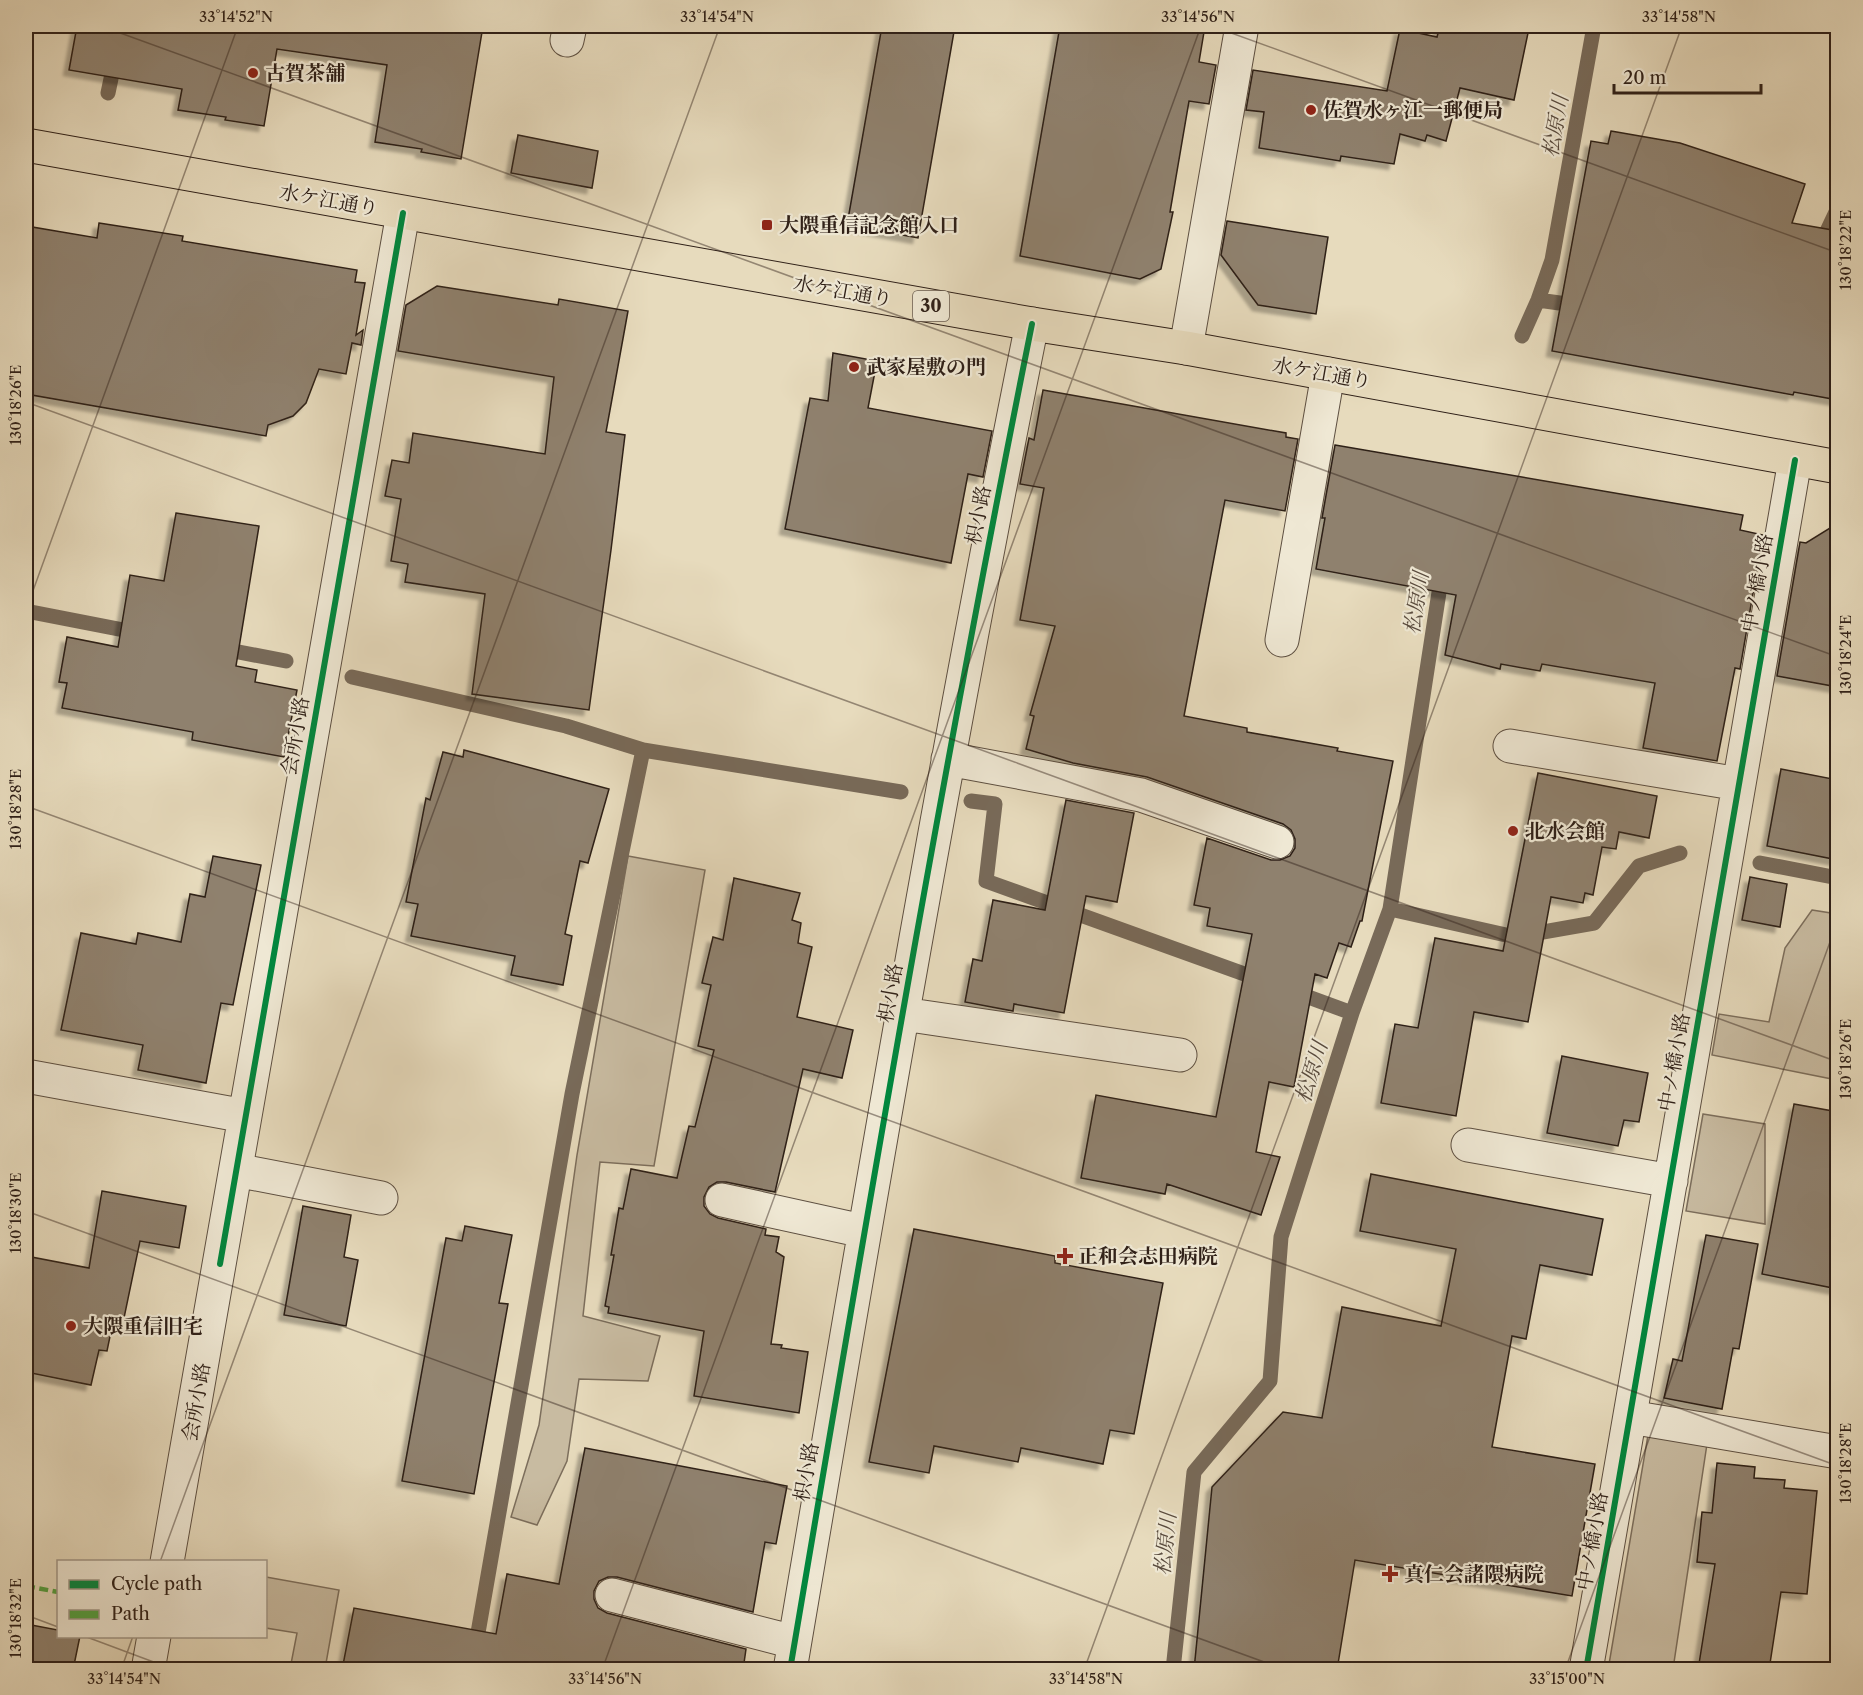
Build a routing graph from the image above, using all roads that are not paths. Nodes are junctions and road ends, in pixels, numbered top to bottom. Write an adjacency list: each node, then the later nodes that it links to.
1 (1242, 26): 5 (street)
2 (26, 145): 3 (main road, 水ケ江通り / 30)
3 (403, 213): 4 (main road, 水ケ江通り / 30); 17 (street, 会所小路)
4 (1032, 324): 5 (main road, 水ケ江通り / 30); 11 (street, 枳小路)
5 (1185, 348): 6 (main road, 水ケ江通り / 30)
6 (1328, 374): 7 (main road, 水ケ江通り / 30); 9 (street)
7 (1796, 460): 8 (main road, 水ケ江通り / 30); 12 (street, 中ノ橋小路)
8 (1838, 467)
9 (1282, 640)
10 (1510, 746): 12 (street)
11 (948, 759): 13 (street); 14 (street, 枳小路)
12 (1739, 784): 20 (street, 中ノ橋小路)
13 (1277, 842)
14 (903, 1014): 15 (street); 23 (street, 枳小路)
15 (1179, 1055)
16 (26, 1076): 17 (street)
17 (245, 1116): 19 (street, 会所小路)
18 (1468, 1145): 20 (street)
19 (236, 1170): 21 (street); 26 (street, 会所小路)
20 (1671, 1180): 24 (street, 中ノ橋小路)
21 (381, 1198)
22 (722, 1200): 23 (street)
23 (863, 1231): 29 (street, 枳小路)
24 (1630, 1417): 25 (street); 31 (street, 中ノ橋小路)
25 (1838, 1452)
26 (167, 1560)
27 (612, 1595): 29 (street)
28 (154, 1638): 30 (street)
29 (792, 1656)
30 (148, 1670)
31 (1586, 1670)

